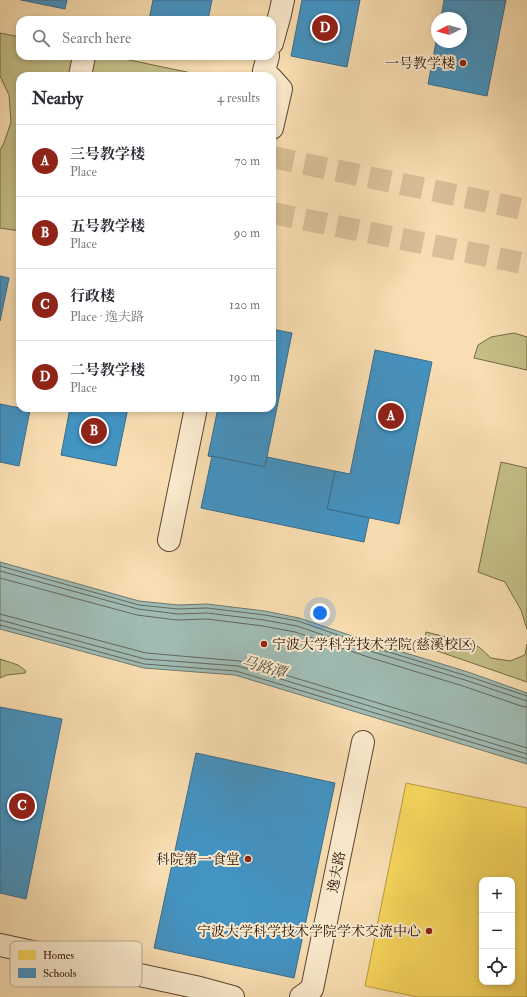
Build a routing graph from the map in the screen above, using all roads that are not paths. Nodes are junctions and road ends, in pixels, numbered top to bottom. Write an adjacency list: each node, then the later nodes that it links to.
1 (283, 0): 2 (street)
2 (276, 28)
3 (83, 60): 5 (street)
4 (267, 60): 6 (street)
5 (81, 72)
6 (265, 72)
7 (276, 83): 8 (street)
8 (276, 110)
9 (195, 412): 10 (street)
10 (169, 540)
11 (363, 742): 16 (street, 逸夫路)
12 (0, 945): 13 (street)
13 (10, 947)
14 (142, 976): 15 (street)
15 (233, 997)
16 (301, 997)

